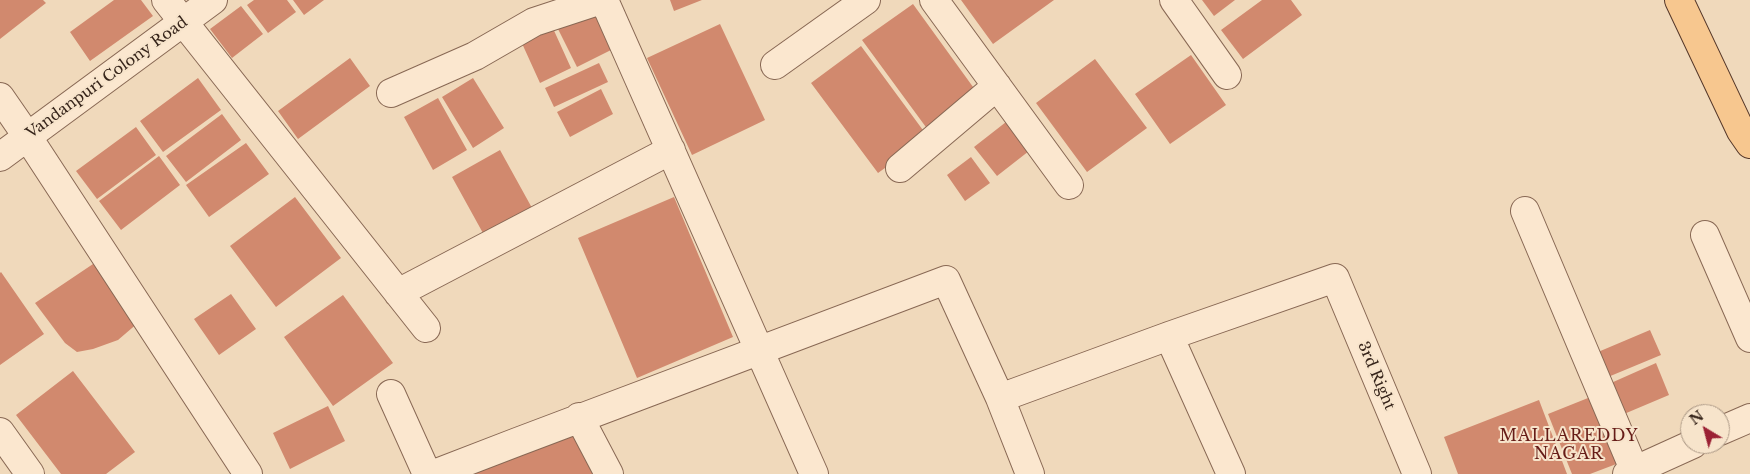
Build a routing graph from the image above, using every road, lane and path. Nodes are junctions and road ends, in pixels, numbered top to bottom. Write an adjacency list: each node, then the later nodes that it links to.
1 (166, 0): 8 (street)
2 (213, 0): 8 (street, Vandanpuri Colony Road)
3 (603, 0): 12 (street); 16 (street)
4 (866, 0): 9 (street)
5 (934, 0): 11 (street)
6 (1174, 0): 10 (street)
7 (1679, 0): 15 (main road)
8 (183, 22): 14 (street, Vandanpuri Colony Road); 22 (street)
9 (775, 65)
10 (1228, 75)
11 (997, 86): 18 (street); 19 (street)
12 (391, 93)
13 (0, 97): 14 (street)
14 (28, 136): 17 (street, Vandanpuri Colony Road); 36 (street)
15 (1750, 144)
16 (670, 150): 22 (street); 26 (street)
17 (0, 157)
18 (900, 168)
19 (1069, 185)
20 (1526, 211): 34 (street)
21 (1705, 235): 25 (street)
22 (398, 293): 23 (street)
23 (426, 328)
24 (1169, 336): 28 (street); 42 (street); 43 (street, 3rd Right)
25 (1750, 338)
26 (760, 351): 28 (street); 29 (street); 40 (street)
27 (391, 394): 37 (street)
28 (1000, 398): 41 (street)
29 (579, 417): 38 (street); 39 (street)
30 (1750, 418): 31 (street)
31 (1730, 427)
32 (0, 432): 35 (street)
33 (1680, 450): 34 (street)
34 (1633, 473)
35 (30, 474)
36 (248, 474)
37 (427, 474)
38 (434, 474)
39 (609, 474)
40 (814, 474)
41 (1030, 474)
42 (1232, 474)
43 (1417, 474)

